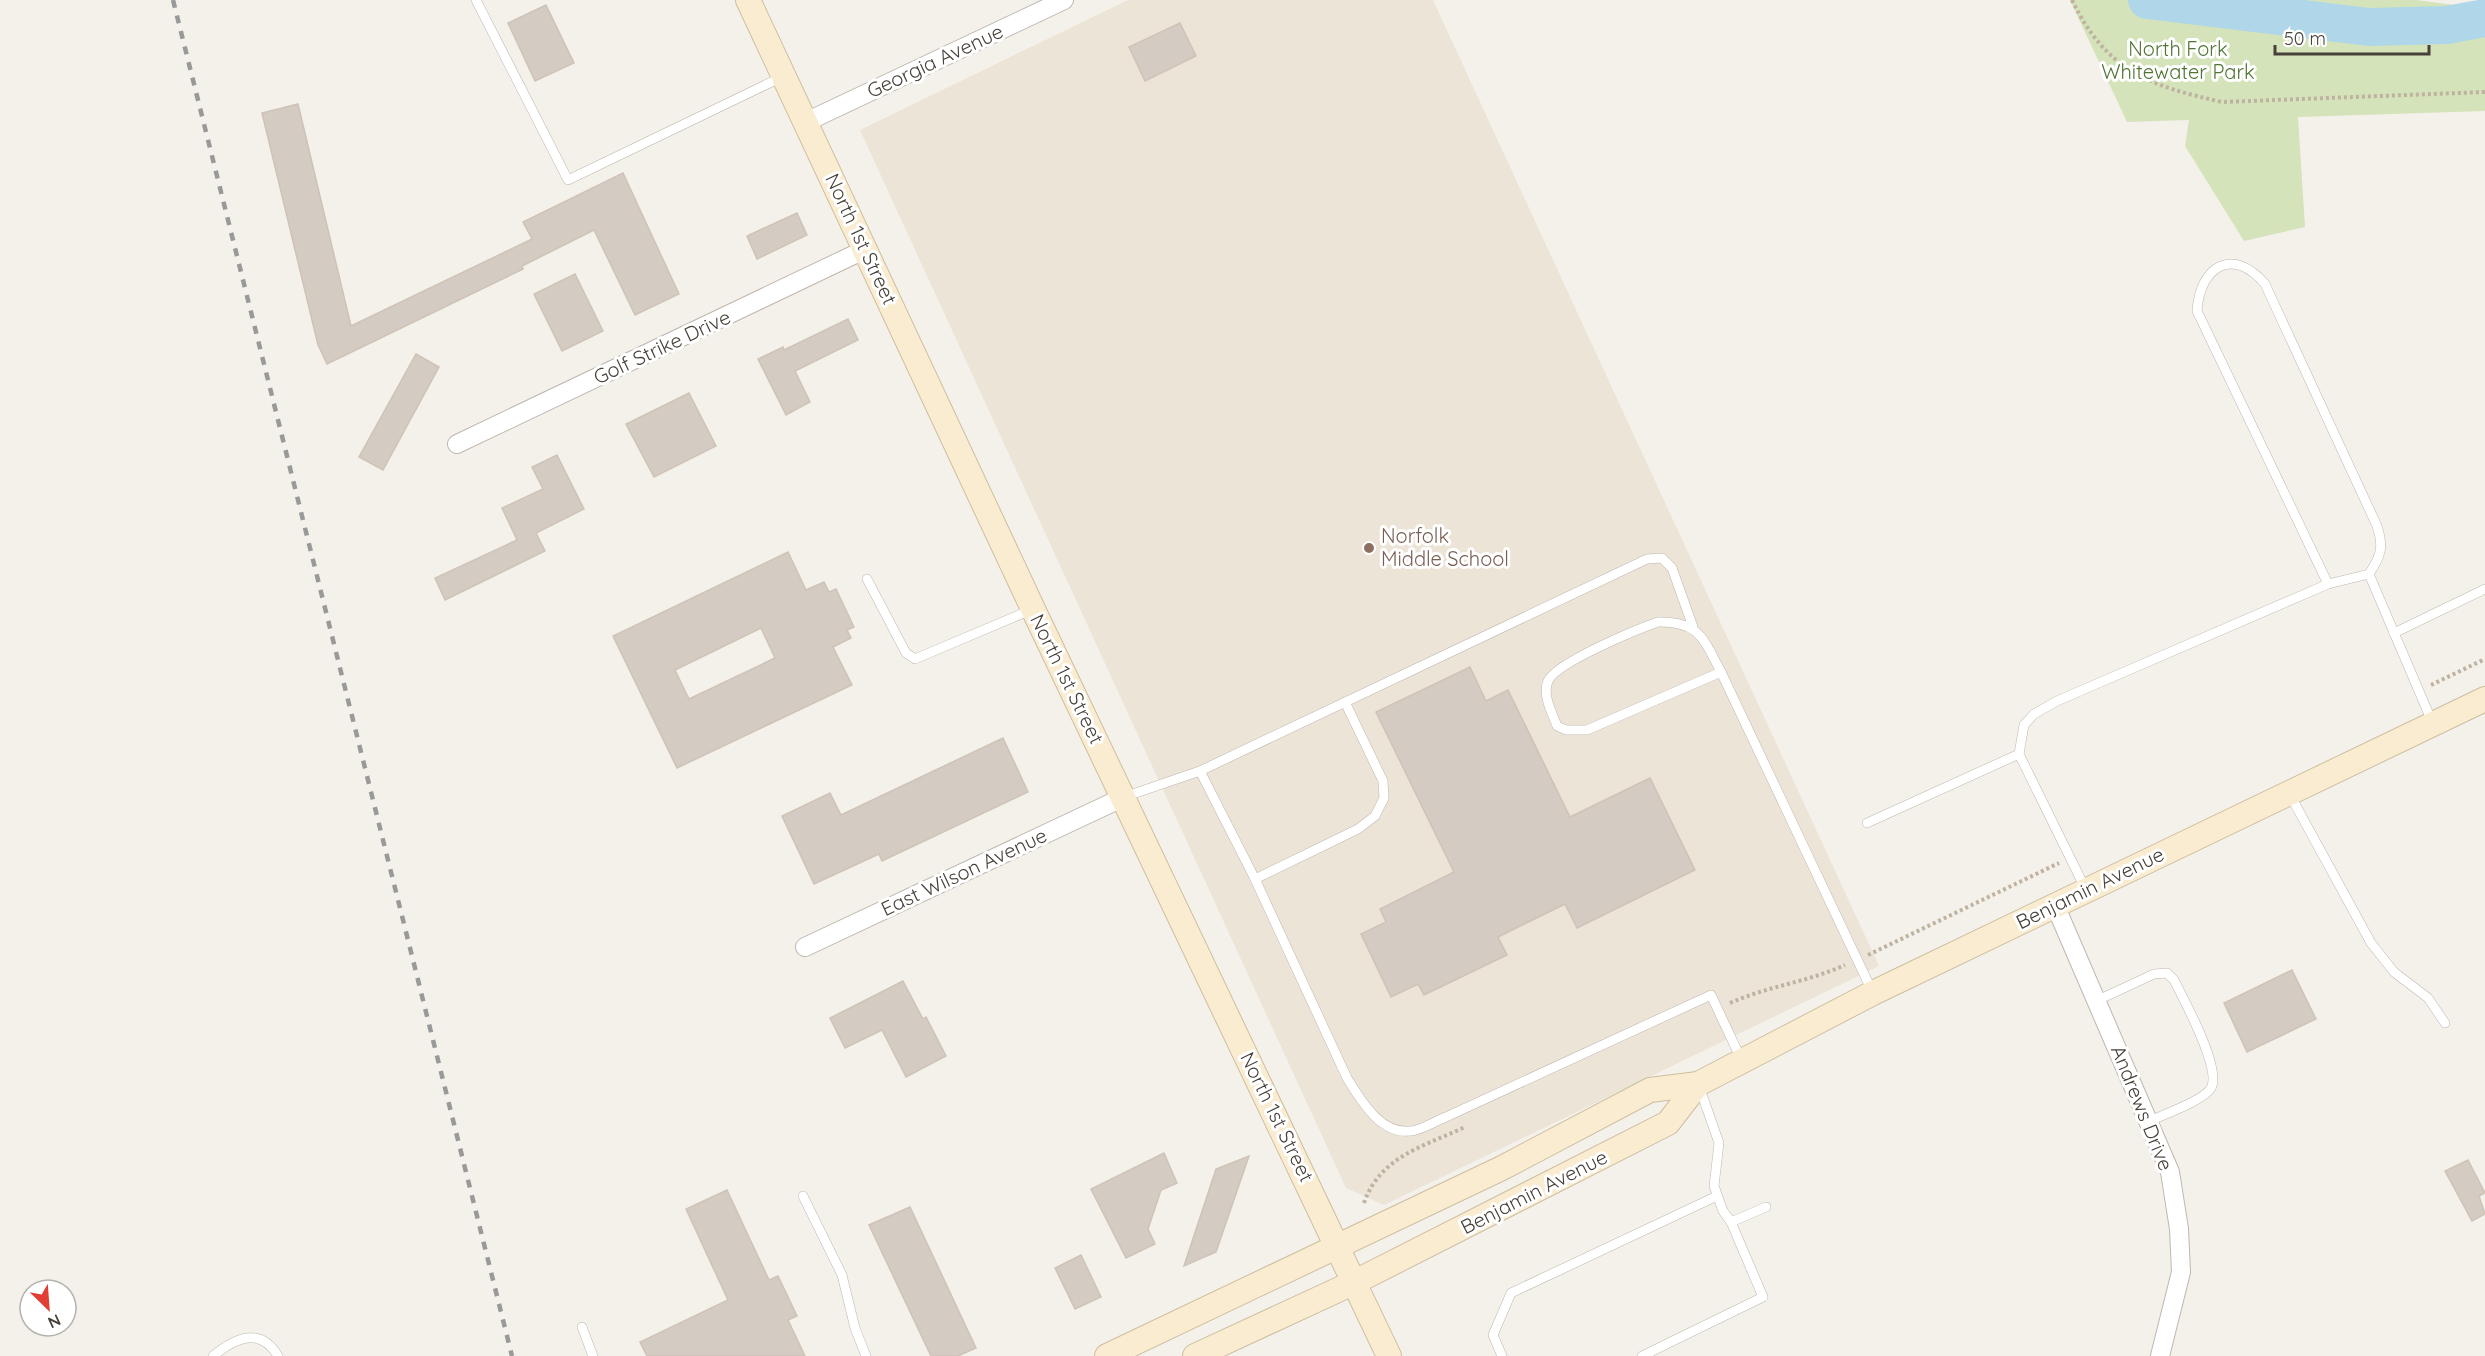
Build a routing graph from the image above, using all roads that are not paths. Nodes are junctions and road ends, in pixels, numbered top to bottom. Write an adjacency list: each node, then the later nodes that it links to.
1 (476, 0): 4 (lane)
2 (748, 0): 4 (main road, North 1st Street)
3 (1064, 0): 5 (street, Georgia Avenue)
4 (784, 76): 5 (main road, North 1st Street)
5 (806, 122): 6 (main road, North 1st Street)
6 (866, 249): 7 (street, Golf Strike Drive); 12 (main road, North 1st Street)
7 (457, 444)
8 (2369, 574): 10 (lane); 10 (lane); 14 (lane)
9 (867, 579): 12 (lane)
10 (2328, 584): 19 (lane)
11 (2485, 589): 14 (lane)
12 (1033, 609): 22 (main road, North 1st Street)
13 (1693, 627): 15 (lane); 15 (lane); 17 (lane)
14 (2394, 633): 18 (lane)
15 (1721, 672): 28 (lane)
16 (2485, 699): 18 (main road, Benjamin Avenue)
17 (1345, 702): 20 (lane); 24 (lane)
18 (2433, 724): 21 (main road, Benjamin Avenue)
19 (2019, 754): 23 (lane); 25 (lane)
20 (1200, 771): 22 (lane); 24 (lane)
21 (2289, 793): 25 (main road, Benjamin Avenue); 30 (lane)
22 (1124, 797): 27 (street, East Wilson Avenue); 38 (main road, North 1st Street)
23 (1867, 823)
24 (1255, 879): 31 (lane)
25 (2086, 890): 26 (main road, Benjamin Avenue)
26 (2055, 905): 28 (main road, Benjamin Avenue); 29 (street, Andrews Drive)
27 (805, 947)
28 (1873, 993): 31 (main road, Benjamin Avenue)
29 (2098, 1000): 33 (street, Andrews Drive); 33 (lane)
30 (2445, 1023)
31 (1743, 1061): 32 (main road, Benjamin Avenue)
32 (1698, 1084): 35 (lane); 38 (main road, Benjamin Avenue); 39 (main road, Benjamin Avenue)
33 (2150, 1121): 50 (street, Andrews Drive)
34 (803, 1196): 44 (lane)
35 (1717, 1196): 37 (lane); 48 (lane)
36 (1766, 1207): 37 (lane)
37 (1731, 1222): 49 (lane)
38 (1338, 1247): 39 (main road, North 1st Street); 45 (main road, Benjamin Avenue)
39 (1355, 1282): 46 (main road, Benjamin Avenue); 47 (main road, North 1st Street)
40 (582, 1327): 43 (lane)
41 (213, 1356): 42 (lane)
42 (278, 1356)
43 (593, 1356)
44 (866, 1356)
45 (1107, 1356)
46 (1195, 1356)
47 (1389, 1356)
48 (1502, 1356)
49 (1642, 1356)
50 (2160, 1356)

